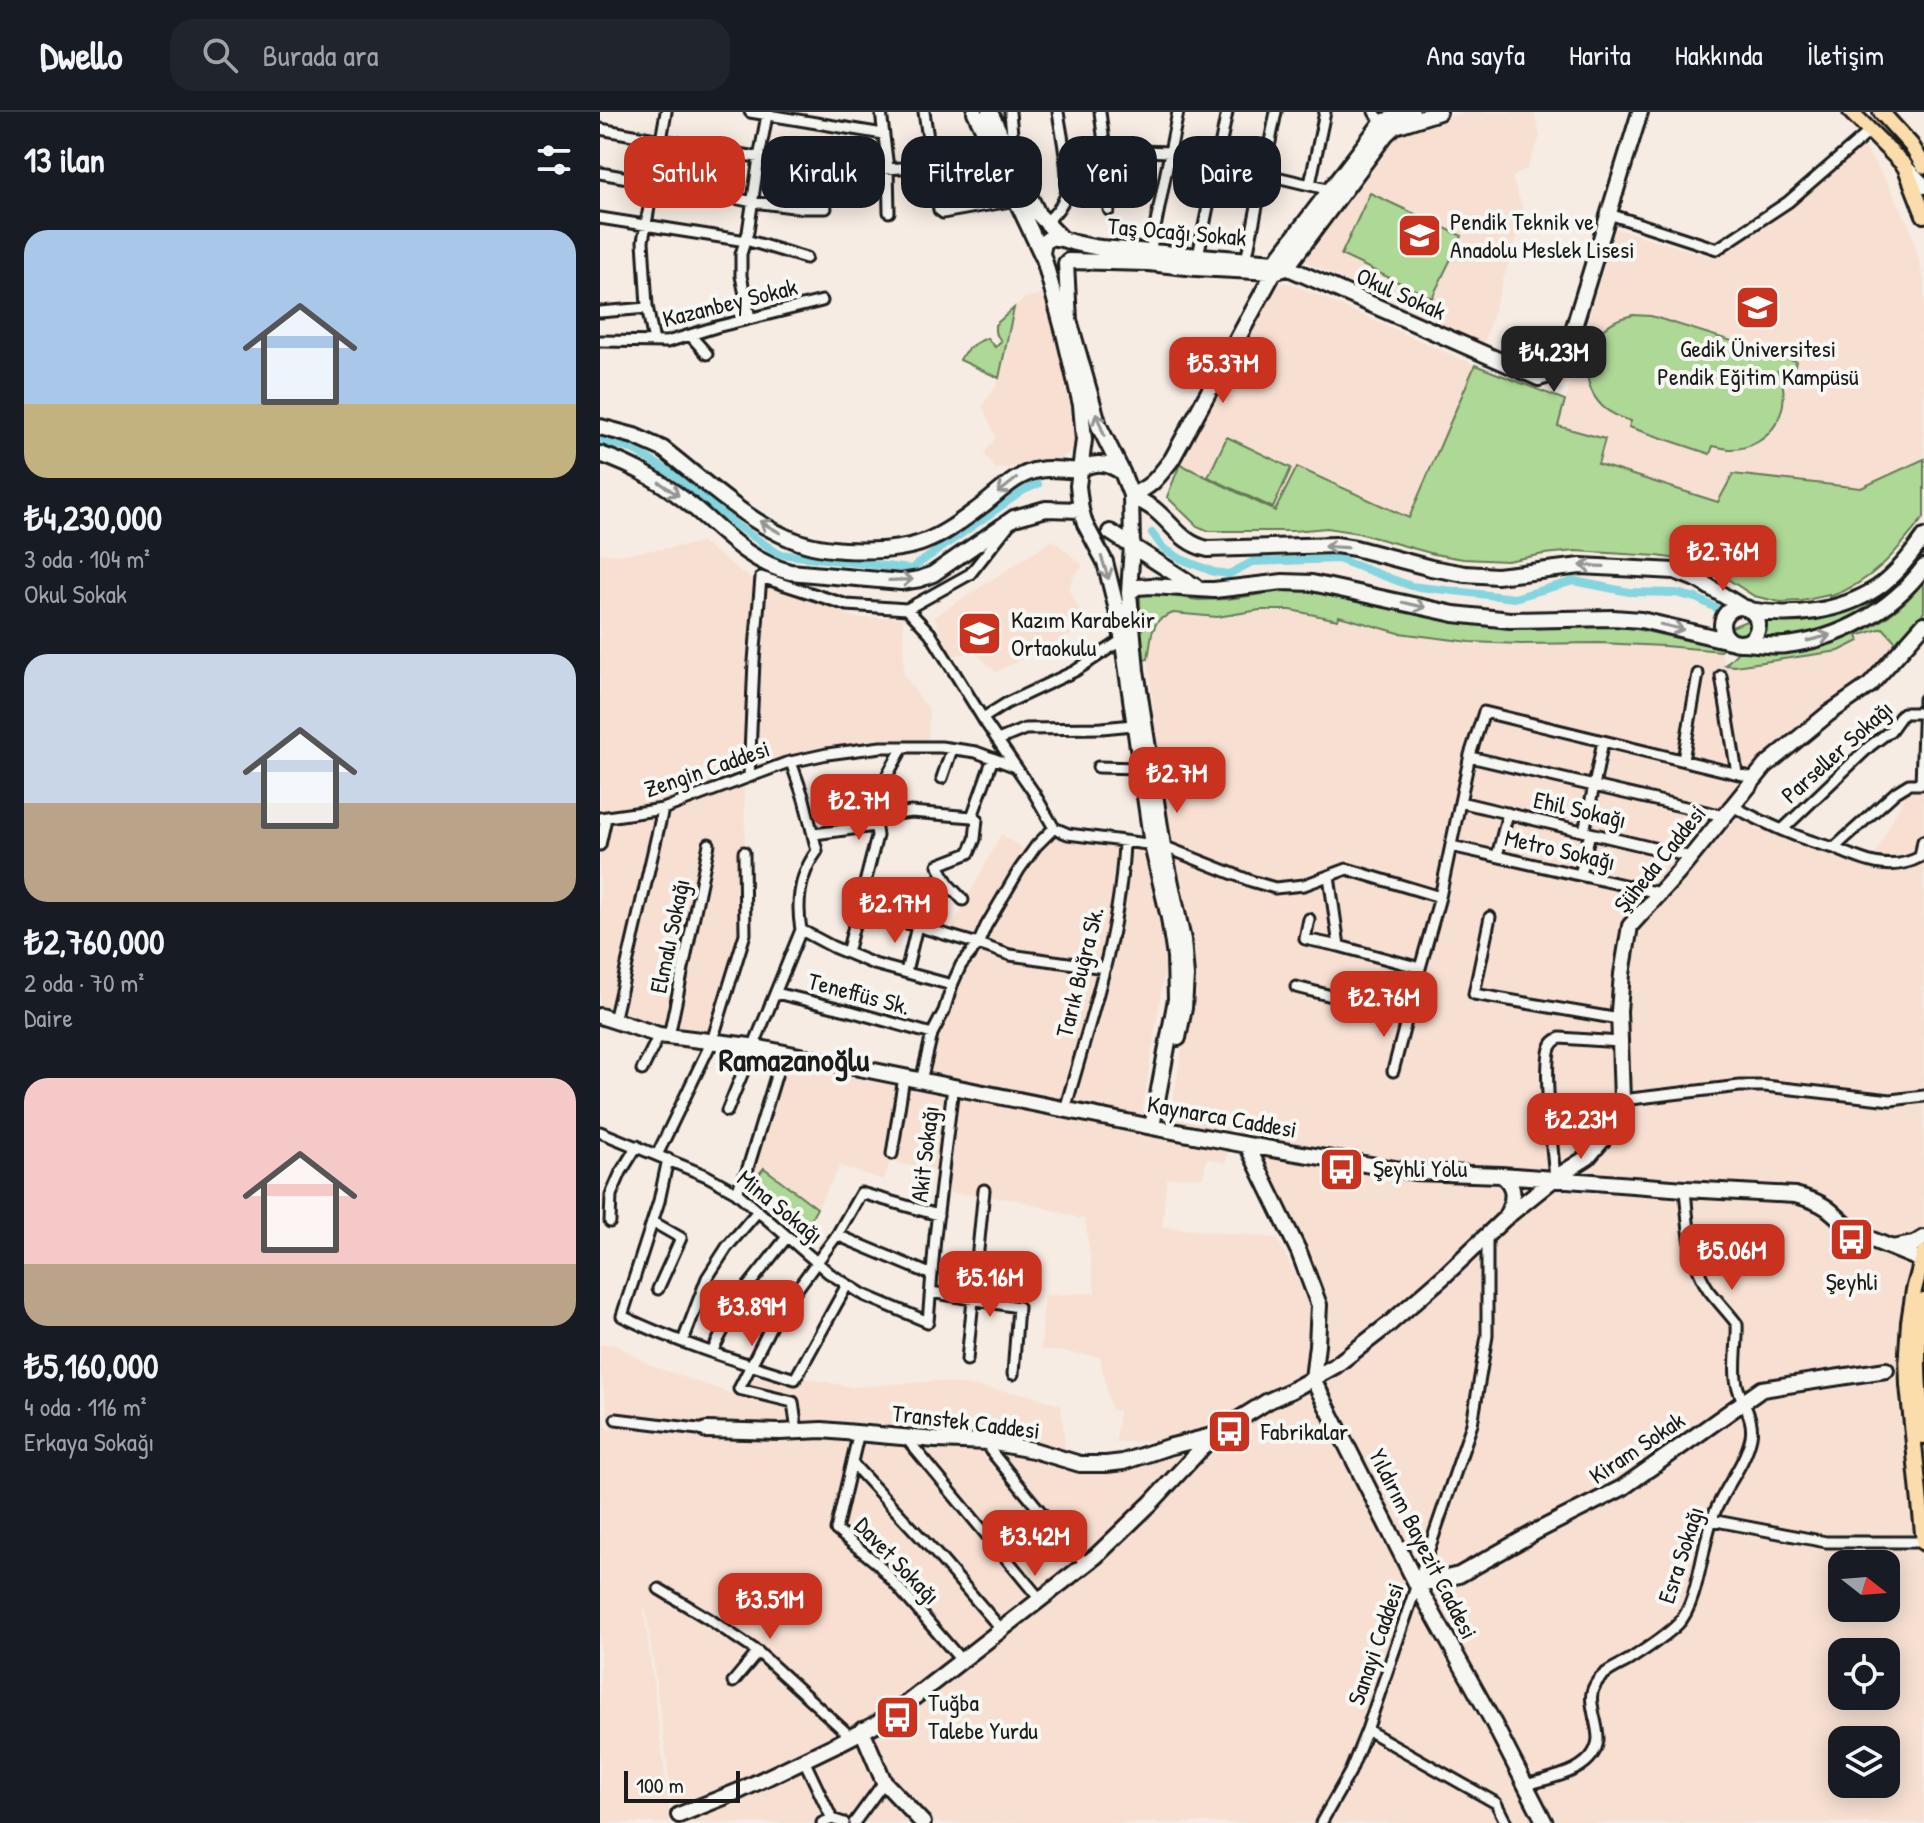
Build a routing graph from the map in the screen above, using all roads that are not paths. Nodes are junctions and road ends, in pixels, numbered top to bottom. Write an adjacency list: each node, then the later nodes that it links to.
1 (666, 112): 25 (street)
2 (750, 112): 19 (street)
3 (881, 112): 23 (street)
4 (924, 112): 26 (street)
5 (975, 112): 27 (street)
6 (990, 112): 28 (street)
7 (1010, 112): 29 (street)
8 (1058, 112): 61 (street)
9 (1100, 112): 30 (street)
10 (1178, 112): 34 (street)
11 (1227, 112): 31 (street)
12 (1276, 112): 32 (street)
13 (1325, 112): 44 (street)
14 (1412, 112): 20 (street)
15 (1439, 112): 46 (street)
16 (1640, 112): 58 (street, Okul Sokak)
17 (1851, 112): 22 (main road)
18 (1881, 112): 37 (main road)
19 (767, 115): 23 (street); 36 (street)
20 (1378, 117): 46 (street)
21 (600, 129): 24 (street)
22 (1869, 132): 38 (main road); 58 (street)
23 (883, 134): 40 (street)
24 (639, 136)
25 (663, 136)
26 (928, 136)
27 (986, 136)
28 (1001, 136)
29 (1013, 136)
30 (1103, 136)
31 (1222, 136)
32 (1271, 136)
33 (1157, 152): 34 (street)
34 (1171, 152): 67 (street)
35 (745, 155): 36 (street)
36 (759, 158): 40 (street); 48 (street)
37 (1923, 162)
38 (1905, 166): 45 (street); 59 (main road)
39 (901, 167): 40 (street)
40 (888, 168): 57 (street)
41 (600, 173): 42 (street)
42 (624, 177)
43 (1281, 178): 44 (street)
44 (1310, 184): 46 (street)
45 (1924, 186)
46 (1335, 193): 71 (street)
47 (745, 200): 48 (street)
48 (753, 202): 49 (street); 64 (street)
49 (761, 203)
50 (649, 208): 62 (street)
51 (939, 208): 52 (street)
52 (971, 208)
53 (1019, 208): 65 (street)
54 (1035, 208): 61 (street)
55 (1208, 208): 69 (street)
56 (1257, 208): 70 (street)
57 (889, 212)
58 (1609, 214): 71 (street, Okul Sokak)
59 (1924, 215)
60 (600, 220): 62 (street)
61 (1045, 223): 63 (street)
62 (645, 226): 64 (street); 73 (street)
63 (1062, 238): 65 (street); 67 (street, Taş Ocağı Sokak); 68 (street)
64 (746, 241): 66 (street); 75 (street)
65 (1043, 257): 68 (street); 82 (street)
66 (806, 258)
67 (1150, 258): 68 (street, Taş Ocağı Sokak); 69 (street, Taş Ocağı Sokak)
68 (1067, 262): 83 (street, one-way to 68)
69 (1197, 262): 70 (street, Taş Ocağı Sokak)
70 (1246, 266): 71 (street, Taş Ocağı Sokak)
71 (1278, 267): 84 (street)
72 (822, 301): 75 (street, Kazanbey Sokak)
73 (647, 308): 74 (street); 78 (street)
74 (600, 312)
75 (750, 318): 76 (street, Kazanbey Sokak)
76 (690, 335): 78 (street, Kazanbey Sokak); 79 (street)
77 (600, 341): 78 (street, Kazanbey Sokak)
78 (654, 342)
79 (707, 354)
80 (600, 427): 82 (street, one-way to 80)
81 (600, 454): 87 (street, one-way to 87)
82 (1080, 470): 83 (street); 86 (street)
83 (1122, 472): 84 (street)
84 (1131, 495): 85 (street); 95 (street, one-way to 84)
85 (1132, 512): 88 (street); 90 (street)
86 (1083, 517): 87 (street); 88 (street); 97 (street, one-way to 97)
87 (1014, 518): 94 (street)
88 (1110, 532): 90 (street)
89 (1924, 537): 95 (street)
90 (1132, 545): 92 (street); 93 (street)
91 (1924, 567): 98 (street, one-way to 91)
92 (1199, 589): 93 (street); 98 (street, one-way to 98)
93 (1129, 593): 137 (street)
94 (907, 609): 103 (street); 117 (street)
95 (1747, 609): 98 (street); 98 (street)
96 (1924, 624): 119 (street, Şüheda Caddesi)
97 (1122, 640): 103 (street); 104 (street)
98 (1736, 642)
99 (1698, 674): 111 (street)
100 (1721, 676): 116 (street)
101 (1924, 699): 102 (street)
102 (1923, 713): 120 (street); 130 (street, Parseller Sokağı)
103 (983, 718): 105 (street)
104 (1133, 725): 105 (street); 115 (street)
105 (998, 740): 113 (street)
106 (1603, 741): 109 (street); 111 (street); 121 (street)
107 (903, 747): 108 (street, Zengin Caddesi); 112 (street, Zengin Caddesi); 128 (street)
108 (952, 749): 110 (street, Zengin Caddesi); 118 (street)
109 (1470, 757): 121 (street); 122 (street)
110 (993, 758): 113 (street, Zengin Caddesi); 126 (street)
111 (1683, 760): 116 (street)
112 (791, 762): 117 (street, Zengin Caddesi); 132 (street)
113 (1016, 767): 129 (street)
114 (1098, 767): 115 (street)
115 (1140, 768): 137 (street)
116 (1737, 773): 119 (street)
117 (749, 777): 123 (street, Zengin Caddesi)
118 (942, 778)
119 (1755, 778): 124 (street, Şüheda Caddesi)
120 (1922, 784): 139 (street)
121 (1594, 786): 124 (street); 131 (street)
122 (1460, 802): 125 (street, Ehil Sokağı); 138 (street)
123 (663, 809): 127 (street, Zengin Caddesi); 163 (street)
124 (1728, 811): 130 (street); 142 (street, Şüheda Caddesi)
125 (1508, 813): 131 (street, Ehil Sokağı); 141 (street)
126 (972, 817): 128 (street); 147 (street)
127 (603, 818): 136 (street)
128 (875, 822): 132 (street); 148 (street)
129 (1054, 828): 133 (street); 153 (street)
130 (1782, 830): 139 (street)
131 (1587, 832): 142 (street, Ehil Sokağı); 143 (street)
132 (814, 834): 152 (street)
133 (1124, 841): 137 (street); 156 (street, Tarık Buğra Sk.)
134 (1923, 841): 139 (street)
135 (709, 844): 166 (street, Elmalı Sokağı)
136 (600, 845)
137 (1157, 845): 144 (street); 180 (street)
138 (1451, 846): 141 (street, Metro Sokağı); 146 (street)
139 (1834, 848)
140 (744, 852): 167 (street)
141 (1497, 856): 143 (street, Metro Sokağı)
142 (1691, 857): 145 (street, Şüheda Caddesi)
143 (1580, 875): 145 (street, Metro Sokağı)
144 (1329, 876): 146 (street); 154 (street)
145 (1659, 893): 164 (street, Şüheda Caddesi)
146 (1440, 897): 157 (street)
147 (963, 900)
148 (859, 909): 151 (street); 155 (street)
149 (1490, 917): 164 (street)
150 (1309, 919): 154 (street)
151 (917, 926): 153 (street); 158 (street)
152 (801, 930): 155 (street); 161 (street)
153 (978, 944): 156 (street); 159 (street)
154 (1339, 946): 157 (street)
155 (847, 953): 158 (street)
156 (1105, 968): 178 (street, Tarık Buğra Sk.)
157 (1420, 968): 162 (street)
158 (906, 972): 159 (street)
159 (952, 985): 165 (street)
160 (1296, 987): 162 (street)
161 (776, 993): 165 (street, Teneffüs Sk.); 169 (street)
162 (1407, 1015): 172 (street)
163 (607, 1018): 166 (street, Kaynarca Caddesi)
164 (1619, 1019): 168 (street, Şüheda Caddesi)
165 (932, 1034): 174 (street)
166 (664, 1035): 167 (street, Kaynarca Caddesi); 171 (street, Elmalı Sokağı)
167 (712, 1041): 169 (street, Kaynarca Caddesi); 185 (street)
168 (1620, 1042): 177 (street, Şüheda Caddesi); 188 (street)
169 (754, 1047): 170 (street, Kaynarca Caddesi); 179 (street)
170 (783, 1053): 173 (street, Kaynarca Caddesi); 191 (street)
171 (642, 1070)
172 (1393, 1071)
173 (904, 1077): 174 (street, Kaynarca Caddesi); 184 (street)
174 (921, 1081): 175 (street, Kaynarca Caddesi)
175 (953, 1087): 178 (street, Kaynarca Caddesi); 193 (street, Akit Sokağı)
176 (1924, 1096): 177 (street)
177 (1622, 1100): 188 (street, Şüheda Caddesi)
178 (1065, 1110): 180 (street, Kaynarca Caddesi)
179 (727, 1111)
180 (1157, 1128): 182 (street, Kaynarca Caddesi)
181 (600, 1132): 183 (street, Mina Sokağı)
182 (1247, 1145): 187 (street, Kaynarca Caddesi); 219 (street)
183 (637, 1146): 185 (street, Mina Sokağı); 195 (street)
184 (892, 1154)
185 (657, 1155): 186 (street, Mina Sokağı)
186 (668, 1159): 191 (street, Mina Sokağı); 196 (street)
187 (1501, 1175): 188 (street, Kaynarca Caddesi); 194 (street)
188 (1555, 1178): 189 (street, Kaynarca Caddesi); 194 (street, Transtek Caddesi)
189 (1685, 1189): 201 (street, Kaynarca Caddesi); 221 (street, Esra Sokağı)
190 (984, 1190): 208 (street)
191 (736, 1192): 192 (street, Mina Sokağı)
192 (758, 1211): 198 (street, Mina Sokağı); 211 (street)
193 (938, 1215): 197 (street); 204 (street, Akit Sokağı)
194 (1504, 1219): 199 (street, Transtek Caddesi)
195 (610, 1222)
196 (653, 1222): 206 (street); 211 (street)
197 (837, 1235): 203 (street); 204 (street)
198 (787, 1237): 203 (street, Mina Sokağı); 212 (street)
199 (1487, 1237): 219 (street, Transtek Caddesi); 235 (street, Sanayi Caddesi)
200 (1924, 1238): 201 (street)
201 (1892, 1248): 202 (street, Kaynarca Caddesi)
202 (1922, 1262): 213 (main road)
203 (817, 1263): 205 (street, Mina Sokağı); 215 (street)
204 (932, 1275): 207 (street, Akit Sokağı)
205 (847, 1285): 210 (street, Mina Sokağı); 215 (street)
206 (658, 1289)
207 (931, 1292): 208 (street); 210 (street, Akit Sokağı)
208 (974, 1299): 214 (street); 218 (street)
209 (1924, 1301): 216 (main road)
210 (928, 1322)
211 (683, 1341): 212 (street)
212 (712, 1352): 215 (street)
213 (1907, 1352): 217 (street); 220 (main road)
214 (967, 1360)
215 (751, 1365): 225 (street)
216 (1921, 1368): 222 (main road)
217 (1886, 1370): 220 (street); 221 (street, Kiram Sokak)
218 (1013, 1374)
219 (1313, 1379): 227 (street, Transtek Caddesi); 235 (street, Yıldırım Bayezit Caddesi)
220 (1908, 1385): 233 (main road)
221 (1743, 1401): 232 (street, Esra Sokağı); 235 (street, Kiram Sokak)
222 (1922, 1410): 228 (main road)
223 (616, 1419): 224 (street, Transtek Caddesi)
224 (706, 1430): 225 (street, Transtek Caddesi)
225 (797, 1431): 226 (street, Transtek Caddesi)
226 (859, 1432): 229 (street, Transtek Caddesi); 231 (street, Davet Sokağı)
227 (1212, 1436): 230 (street, Transtek Caddesi); 234 (street)
228 (1924, 1436)
229 (906, 1438): 230 (street, Transtek Caddesi); 237 (street)
230 (989, 1442): 234 (street)
231 (852, 1463): 238 (street); 240 (street, Davet Sokağı)
232 (1711, 1520): 233 (street); 246 (street, Esra Sokağı)
233 (1924, 1543)
234 (1085, 1563): 237 (street)
235 (1417, 1585): 242 (street, Sanayi Caddesi); 246 (street, Yıldırım Bayezit Caddesi)
236 (659, 1589): 239 (street)
237 (1039, 1598): 238 (street)
238 (1001, 1629): 240 (street)
239 (758, 1652): 241 (street); 243 (street)
240 (961, 1660): 243 (street)
241 (733, 1682)
242 (1367, 1730): 252 (street, Sanayi Caddesi); 253 (street)
243 (856, 1733): 244 (street); 245 (street)
244 (804, 1760): 247 (street); 248 (street)
245 (884, 1782): 250 (street); 251 (street)
246 (1525, 1785): 254 (street, Yıldırım Bayezit Caddesi)
247 (679, 1815)
248 (827, 1821): 249 (street)
249 (844, 1823)
250 (854, 1823)
251 (923, 1823)
252 (1321, 1823)
253 (1506, 1823)
254 (1545, 1823)

